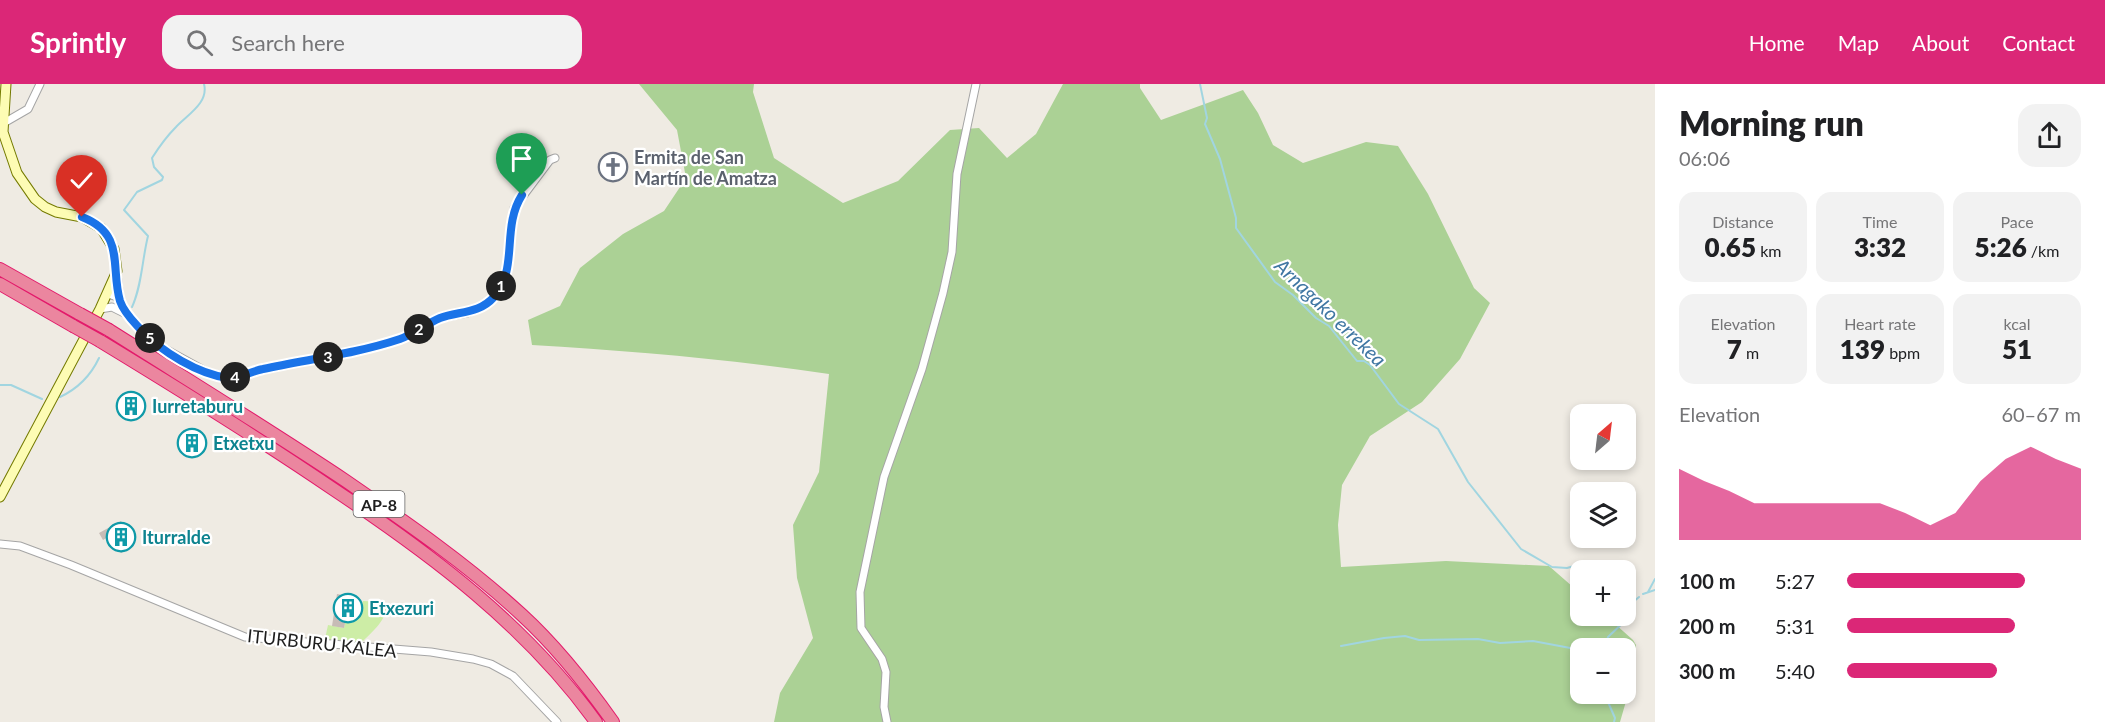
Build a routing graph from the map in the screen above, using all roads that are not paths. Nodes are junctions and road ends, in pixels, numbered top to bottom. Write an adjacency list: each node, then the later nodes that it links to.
1 (6, 84): 4 (street)
2 (40, 84): 4 (street)
3 (976, 84): 18 (street)
4 (2, 124): 7 (street)
5 (555, 158): 10 (street)
6 (0, 269): 17 (highway, AP-8, bridge)
7 (117, 272): 9 (street); 10 (street)
8 (0, 285): 16 (highway, AP-8, bridge)
9 (108, 295): 10 (street); 11 (street)
10 (119, 306): 11 (street)
11 (100, 309): 12 (street)
12 (2, 489): 13 (street)
13 (0, 497)
14 (4, 544): 15 (street, ITURBURU KALEA)
15 (557, 722)
16 (596, 722)
17 (614, 722)
18 (887, 722)

